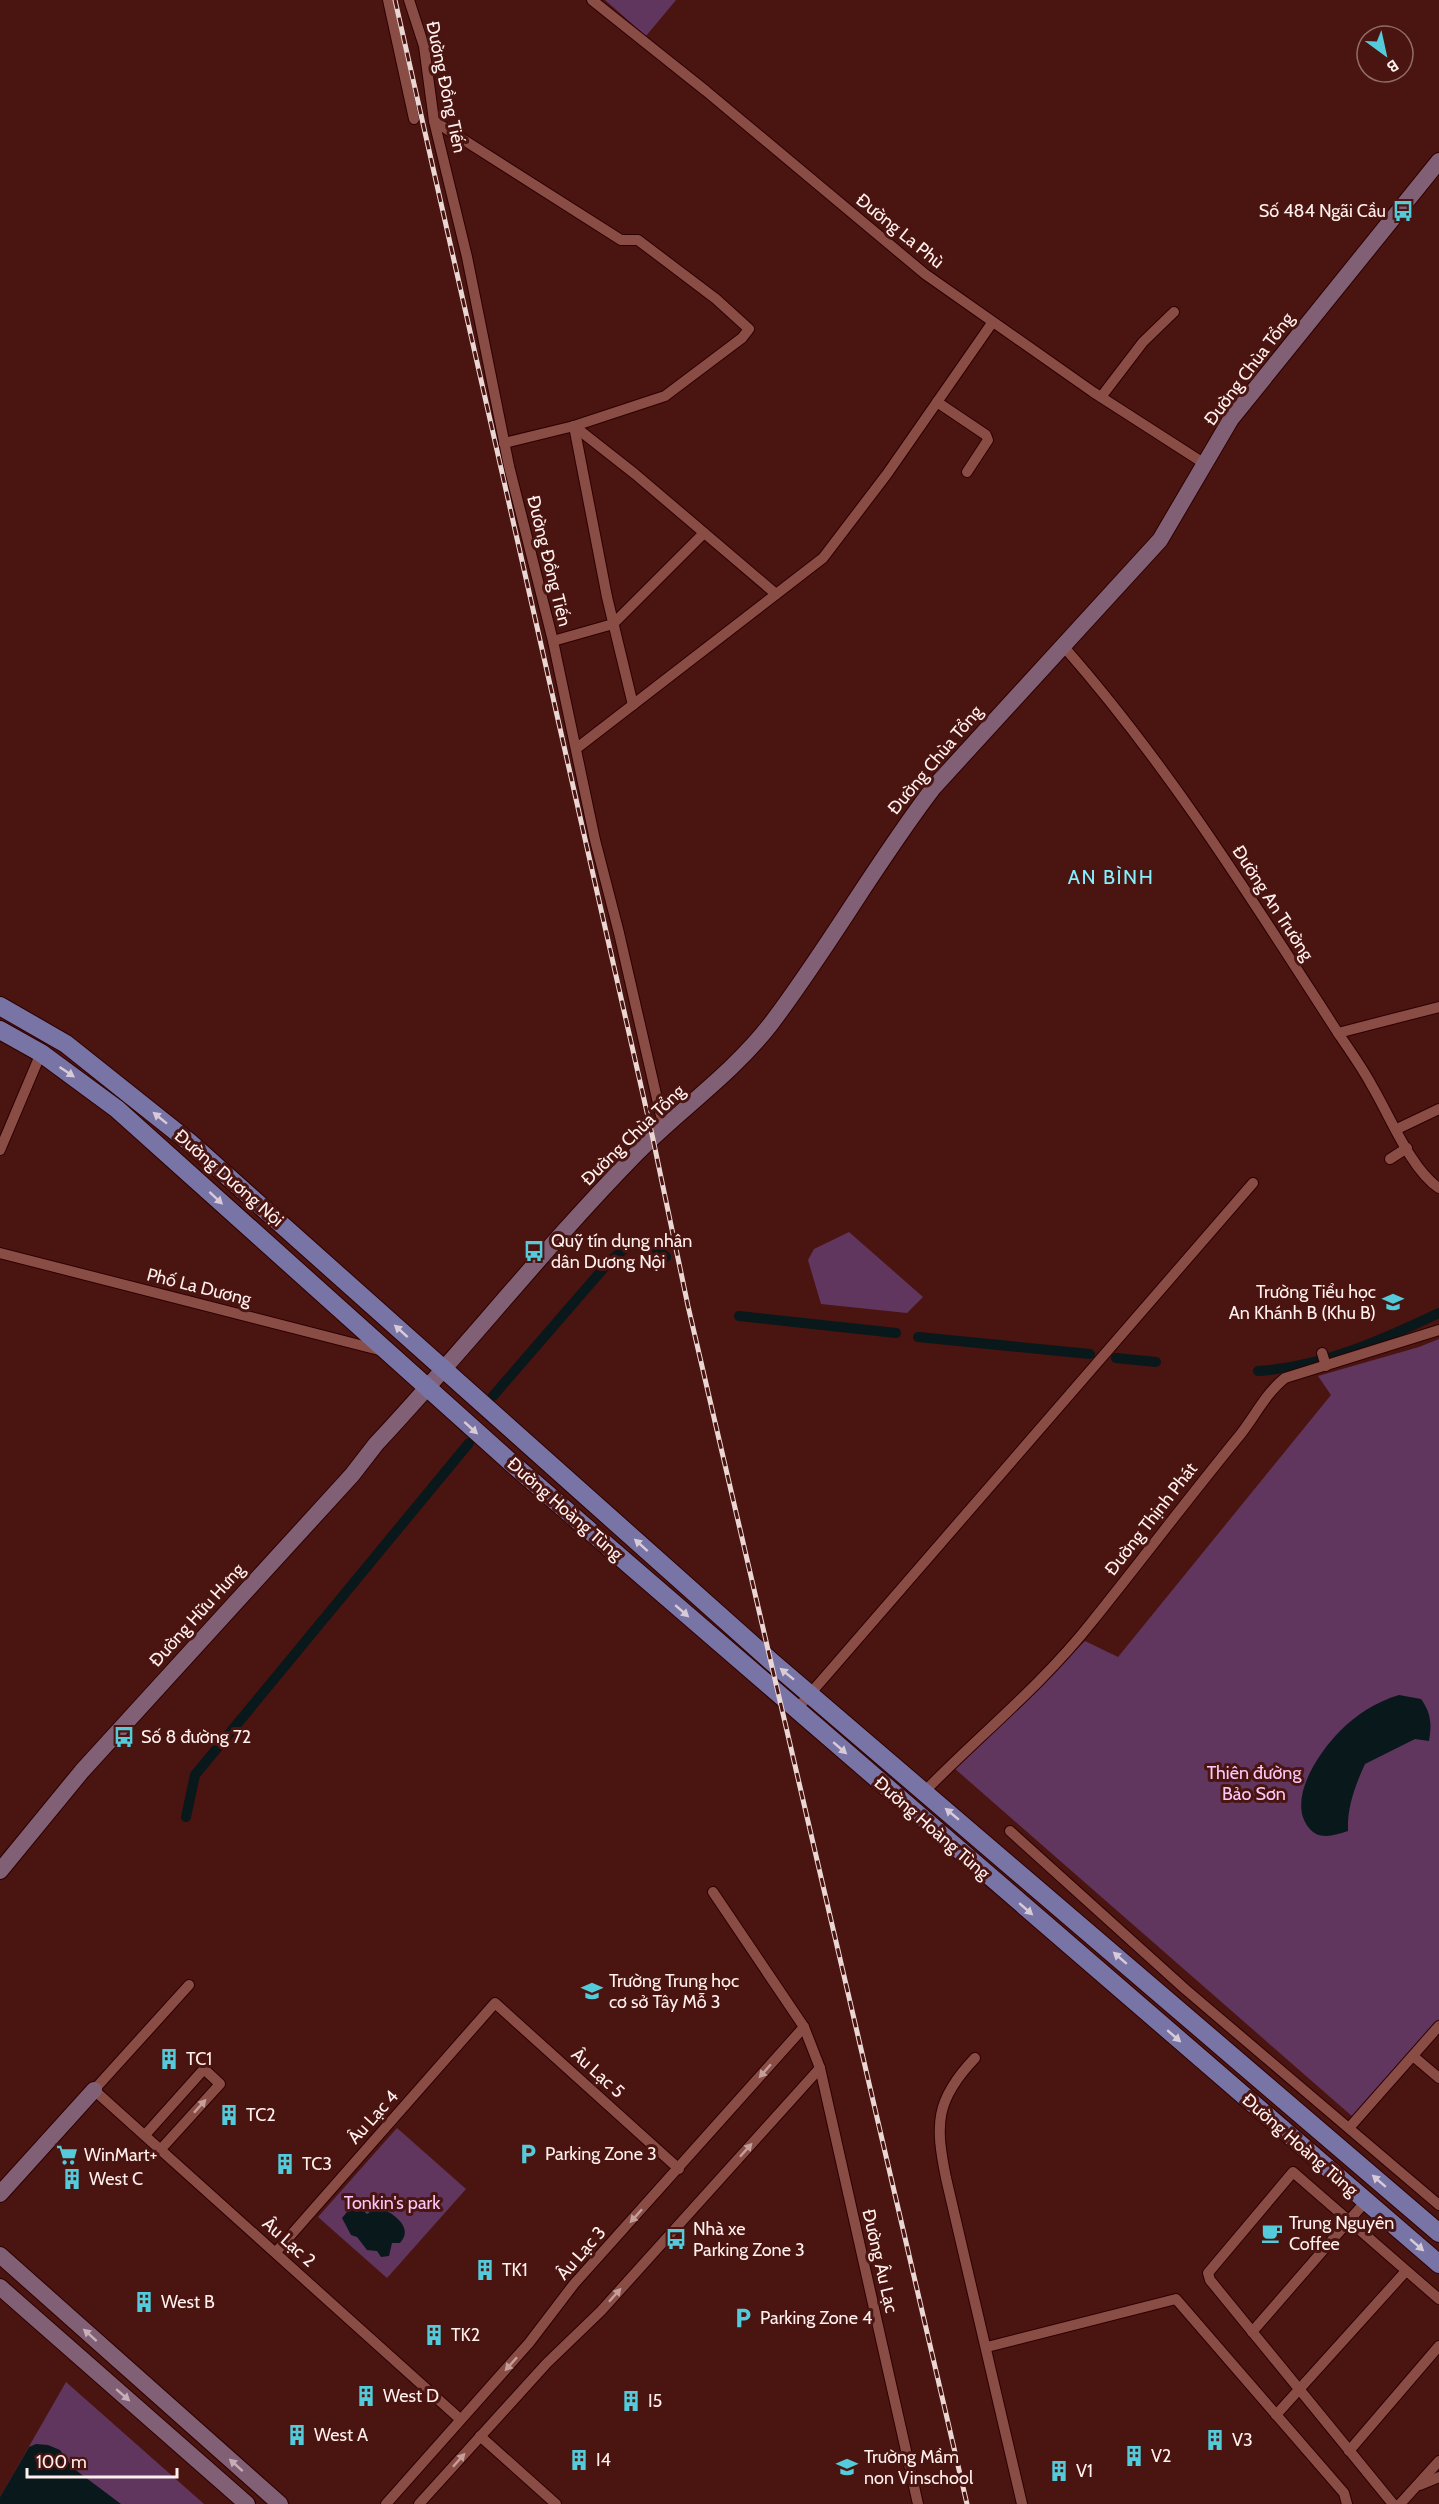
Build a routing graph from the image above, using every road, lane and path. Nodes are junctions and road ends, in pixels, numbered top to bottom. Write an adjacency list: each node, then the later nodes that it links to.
1 (388, 0): 4 (street)
2 (409, 0): 5 (street, Đường Đồng Tiến)
3 (592, 0): 8 (street, Đường La Phù)
4 (414, 119)
5 (434, 120): 11 (street); 12 (street, Đường Đồng Tiến)
6 (1439, 160): 13 (main road, Đường Chùa Tổng)
7 (1174, 312): 9 (street)
8 (992, 323): 9 (street, Đường La Phù); 10 (street)
9 (1101, 397): 13 (street, Đường La Phù)
10 (937, 402): 14 (street); 16 (street)
11 (574, 426): 12 (street); 15 (street); 17 (street)
12 (504, 443): 18 (street, Đường Đồng Tiến)
13 (1205, 464): 19 (main road, Đường Chùa Tổng)
14 (967, 472)
15 (704, 533): 16 (street); 17 (street)
16 (776, 594): 20 (street)
17 (612, 624): 18 (street); 20 (street)
18 (552, 641): 21 (street, Đường Đồng Tiến)
19 (1064, 647): 25 (street, Đường An Trường); 29 (main road, Đường Chùa Tổng)
20 (633, 705): 21 (street)
21 (577, 748): 29 (street, Đường Đồng Tiến)
22 (0, 1006): 26 (main road, Đường Dương Nội)
23 (1439, 1007): 25 (street)
24 (0, 1030): 27 (main road, Đường Dương Nội)
25 (1338, 1033): 30 (street, Đường An Trường)
26 (50, 1034): 27 (main road); 39 (main road, Đường Dương Nội, one-way to 26)
27 (41, 1053): 32 (street); 38 (main road, Đường Dương Nội, one-way to 38)
28 (1439, 1109): 30 (street)
29 (664, 1129): 39 (main road, Đường Chùa Tổng)
30 (1397, 1129): 31 (street, Đường An Trường)
31 (1407, 1148): 33 (street); 35 (street, Đường An Trường)
32 (0, 1150)
33 (1390, 1159)
34 (1253, 1184): 41 (street)
35 (1439, 1188)
36 (0, 1253): 38 (street, Phố La Dương)
37 (1439, 1330): 43 (street, Đường Thịnh Phát)
38 (389, 1353): 40 (main road, Đường Dương Nội)
39 (445, 1370): 40 (main road, Đường Chùa Tổng); 41 (main road, Đường Hoàng Tùng, one-way to 39)
40 (428, 1389): 42 (main road, Đường Hoàng Tùng, one-way to 42); 46 (main road, Đường Hữu Hưng)
41 (810, 1694): 42 (street); 43 (main road, Đường Hoàng Tùng)
42 (796, 1710): 47 (main road, Đường Hoàng Tùng, one-way to 47)
43 (925, 1791): 45 (main road, Đường Hoàng Tùng, one-way to 43)
44 (1010, 1831): 50 (street)
45 (997, 1852): 47 (main road); 49 (main road, Đường Hoàng Tùng, one-way to 45)
46 (0, 1870)
47 (982, 1871): 53 (main road, Đường Hoàng Tùng, one-way to 53)
48 (712, 1892): 56 (street, Đường Âu Lạc)
49 (1147, 1982): 52 (main road, Đường Hoàng Tùng); 53 (main road)
50 (1180, 1984): 52 (street); 62 (street)
51 (189, 1985): 61 (street)
52 (1168, 1999): 70 (main road, Đường Hoàng Tùng, one-way to 52)
53 (1132, 2000): 67 (main road, Đường Hoàng Tùng, one-way to 67)
54 (495, 2003): 65 (street, Âu Lạc 5); 71 (street, Âu Lạc 4)
55 (1439, 2026): 57 (street)
56 (804, 2027): 59 (street, Đường Âu Lạc); 65 (street, Âu Lạc 3, one-way to 65)
57 (1413, 2056): 60 (street); 62 (street)
58 (975, 2058): 79 (street)
59 (820, 2068): 83 (street, one-way to 59); 93 (street, Đường Âu Lạc)
60 (1439, 2078)
61 (94, 2090): 63 (street, Âu Lạc 2); 66 (main road)
62 (1349, 2128): 68 (street)
63 (145, 2135): 64 (street, Âu Lạc 2); 64 (street, one-way to 63)
64 (161, 2149): 71 (street, Âu Lạc 2)
65 (679, 2169): 82 (street, Âu Lạc 3, one-way to 82)
66 (0, 2194)
67 (1366, 2201): 69 (street); 73 (main road, Đường Hoàng Tùng, one-way to 73)
68 (1439, 2205)
69 (1349, 2222): 74 (street); 77 (street); 77 (street)
70 (1439, 2233)
71 (276, 2252): 82 (street, Âu Lạc 2)
72 (0, 2255): 89 (main road, one-way to 72)
73 (1439, 2264)
74 (1406, 2271): 76 (street); 80 (street)
75 (0, 2287): 88 (main road, one-way to 88)
76 (1439, 2299)
77 (1252, 2332): 80 (street)
78 (1439, 2346): 84 (street)
79 (987, 2347): 81 (street); 94 (street)
80 (1300, 2391): 81 (street); 84 (street)
81 (1276, 2415): 95 (street)
82 (460, 2419): 90 (street, Âu Lạc 3)
83 (480, 2436): 91 (street, one-way to 83); 92 (street)
84 (1349, 2451): 96 (street)
85 (1439, 2461): 87 (street)
86 (1439, 2477): 87 (street)
87 (1415, 2488): 97 (street)
88 (247, 2504)
89 (280, 2504)
90 (386, 2504)
91 (419, 2504)
92 (556, 2504)
93 (918, 2504)
94 (1022, 2504)
95 (1347, 2504)
96 (1393, 2504)
97 (1400, 2504)

